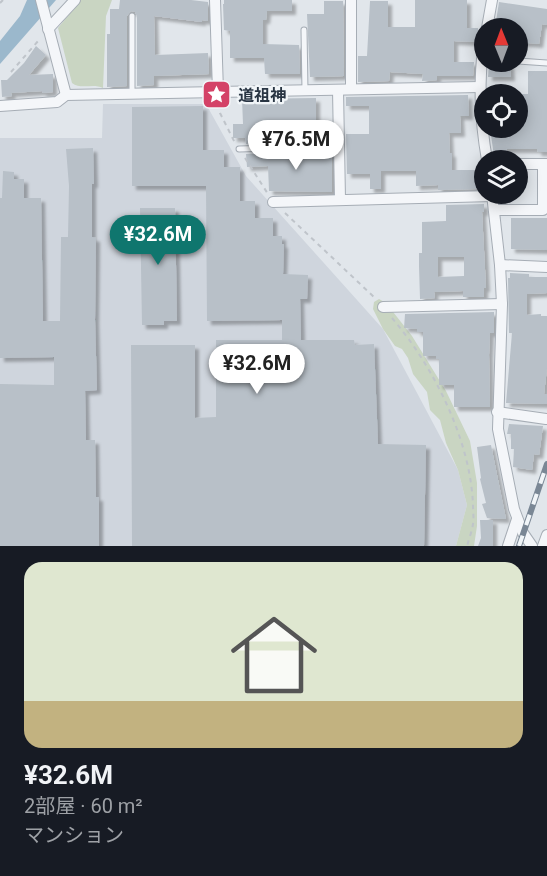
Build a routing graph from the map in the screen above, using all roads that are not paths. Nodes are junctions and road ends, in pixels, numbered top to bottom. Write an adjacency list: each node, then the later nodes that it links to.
1 (41, 0): 8 (street)
2 (75, 0): 8 (street)
3 (215, 0): 16 (street)
4 (351, 0): 15 (street)
5 (492, 0): 7 (street)
6 (132, 16): 17 (lane)
7 (489, 18)
8 (48, 26): 18 (street)
9 (304, 30): 13 (lane)
10 (528, 62): 11 (lane)
11 (547, 63)
12 (474, 87): 15 (street)
13 (305, 90): 14 (street); 16 (street)
14 (338, 90): 15 (street); 20 (street)
15 (351, 90)
16 (218, 91): 17 (street)
17 (132, 94): 18 (street)
18 (66, 95): 19 (street)
19 (0, 106)
20 (339, 146): 21 (lane); 25 (street)
21 (239, 149)
22 (528, 164): 23 (street)
23 (545, 164): 28 (street)
24 (474, 195): 25 (street)
25 (340, 199): 26 (street)
26 (273, 202)
27 (493, 204): 28 (street)
28 (494, 210): 29 (street)
29 (500, 265): 30 (street); 31 (street)
30 (547, 267)
31 (502, 304): 32 (street); 33 (street)
32 (383, 307)
33 (497, 412): 34 (street); 35 (street)
34 (546, 419)
35 (517, 519): 37 (street); 38 (street)
36 (547, 535): 39 (street)
37 (508, 546)
38 (532, 546)
39 (543, 546)

